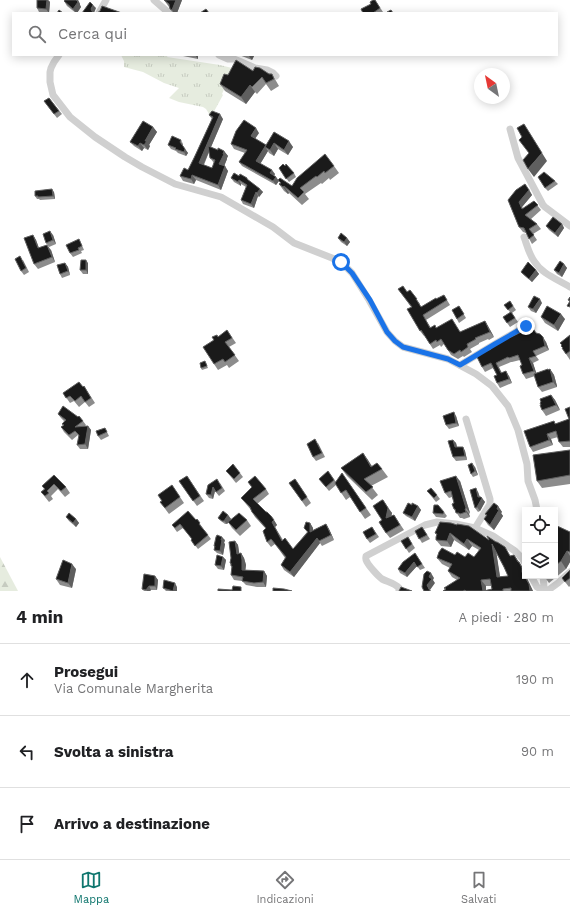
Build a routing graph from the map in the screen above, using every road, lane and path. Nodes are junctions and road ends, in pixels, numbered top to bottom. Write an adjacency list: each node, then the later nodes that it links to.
1 (106, 0): 3 (street)
2 (154, 0): 4 (street)
3 (100, 12)
4 (168, 12)
5 (58, 56): 13 (street)
6 (222, 56): 7 (street)
7 (276, 76)
8 (510, 129): 9 (street)
9 (570, 226)
10 (524, 237): 11 (street)
11 (570, 287)
12 (526, 326): 13 (street)
13 (460, 365): 15 (street)
14 (466, 419): 16 (street)
15 (536, 507)
16 (475, 528): 17 (street); 21 (street)
17 (522, 558)
18 (570, 572): 22 (street)
19 (532, 579): 22 (street)
20 (543, 579): 22 (street)
21 (399, 591)
22 (546, 591)

